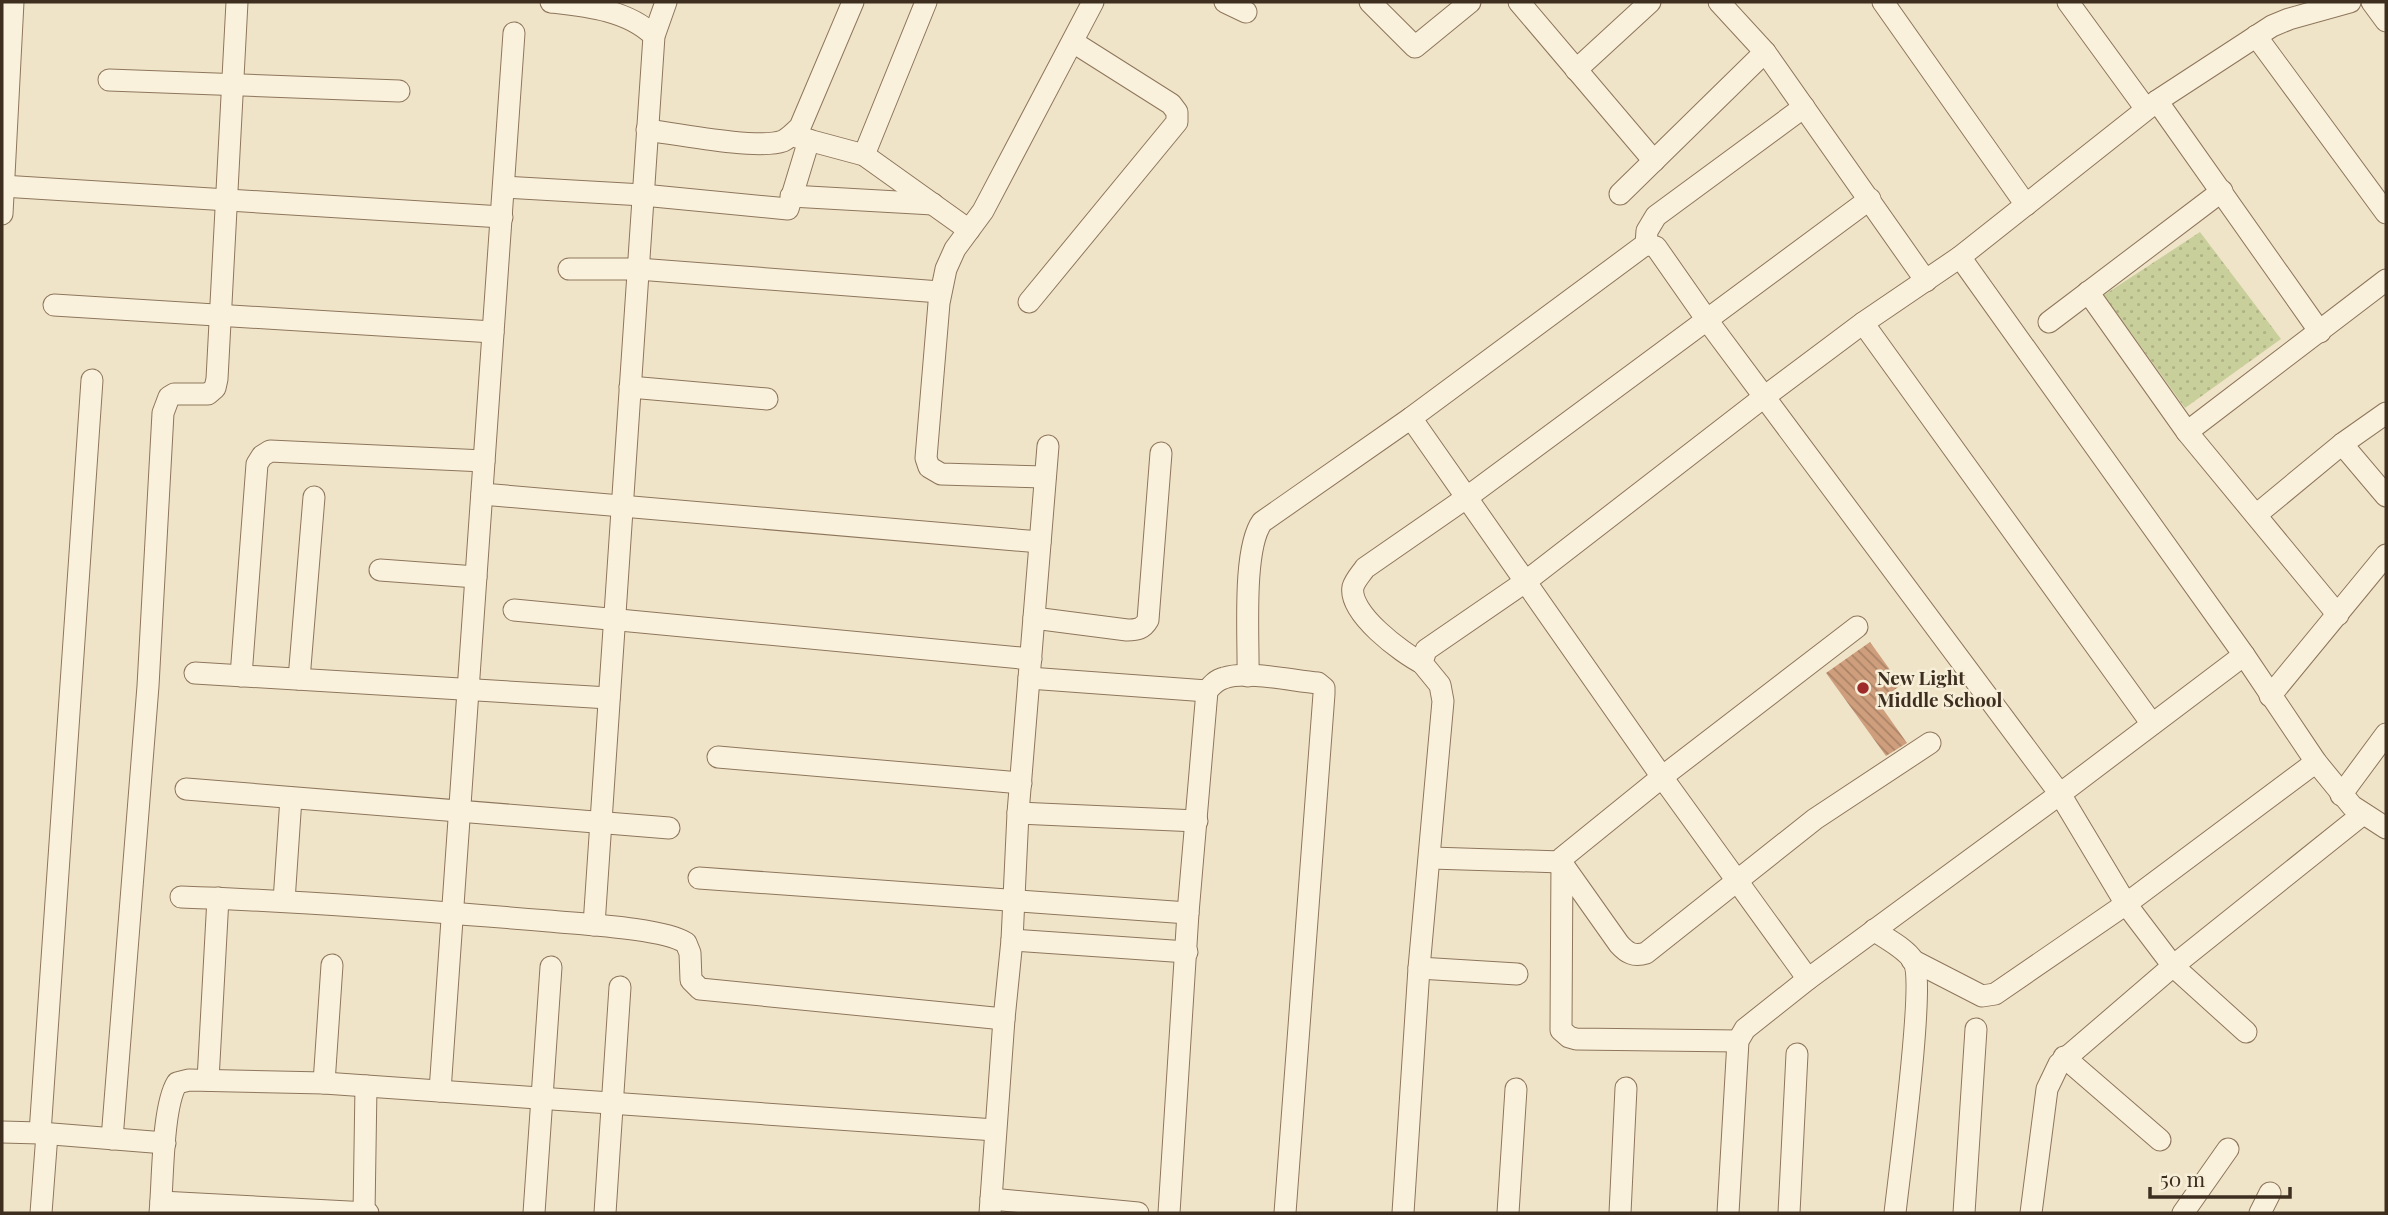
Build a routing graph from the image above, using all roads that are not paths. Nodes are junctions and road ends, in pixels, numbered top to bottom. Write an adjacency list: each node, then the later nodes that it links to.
1 (13, 2): 36 (street)
2 (237, 2): 28 (street)
3 (551, 2): 18 (street)
4 (666, 2): 22 (street)
5 (853, 2): 33 (street)
6 (926, 2): 34 (street)
7 (1093, 2): 24 (street)
8 (1225, 2): 19 (street)
9 (1370, 2): 10 (street)
10 (1470, 2)
11 (1519, 2): 26 (street)
12 (1650, 2): 26 (street)
13 (1719, 2): 25 (street)
14 (1883, 2): 45 (street)
15 (2068, 2): 30 (street)
16 (2350, 2): 23 (street)
17 (2372, 2): 20 (street)
18 (596, 4): 22 (street)
19 (1246, 12)
20 (2386, 21)
21 (514, 33): 37 (street)
22 (653, 36): 32 (street)
23 (2256, 36): 30 (street); 46 (street)
24 (1073, 42): 49 (street); 58 (street)
25 (1765, 52): 31 (street); 35 (street)
26 (1576, 69): 35 (street)
27 (109, 80): 28 (street)
28 (232, 84): 29 (street); 42 (street)
29 (399, 90)
30 (2151, 105): 38 (street); 45 (street)
31 (1804, 107): 43 (street); 50 (street)
32 (647, 130): 33 (street); 40 (street)
33 (800, 138): 34 (street); 41 (street)
34 (864, 155): 44 (street)
35 (1654, 161): 39 (street)
36 (3, 186): 42 (street); 47 (street)
37 (504, 187): 40 (street); 48 (street)
38 (2222, 191): 57 (street); 65 (street)
39 (1620, 194)
40 (643, 195): 41 (street); 53 (street)
41 (791, 196): 44 (street)
42 (225, 198): 48 (street); 60 (street)
43 (1870, 199): 55 (street); 61 (street)
44 (933, 204): 49 (street)
45 (2026, 205): 51 (street)
46 (2386, 213)
47 (2, 214)
48 (502, 217): 64 (street)
49 (969, 230): 56 (street)
50 (1646, 244): 61 (street); 71 (street)
51 (1961, 257): 55 (street); 94 (street)
52 (569, 269): 53 (street)
53 (638, 270): 56 (street); 67 (street)
54 (2386, 280): 65 (street)
55 (1926, 281): 63 (street)
56 (940, 292): 77 (street)
57 (2088, 292): 62 (street); 72 (street)
58 (1029, 302)
59 (54, 305): 60 (street)
60 (220, 316): 64 (street); 163 (street)
61 (1707, 320): 68 (street); 81 (street)
62 (2049, 322)
63 (1863, 323): 68 (street); 105 (street)
64 (493, 332): 76 (street)
65 (2320, 332): 72 (street)
66 (92, 380): 162 (street)
67 (630, 387): 69 (street); 82 (street)
68 (1764, 397): 88 (street); 113 (street)
69 (767, 399)
70 (2386, 413): 73 (street)
71 (1411, 418): 81 (street); 99 (street)
72 (2187, 432): 83 (street)
73 (2342, 444): 78 (street); 83 (street)
74 (1048, 446): 77 (street)
75 (1160, 453): 91 (street)
76 (484, 461): 79 (street); 98 (street)
77 (1045, 477): 84 (street)
78 (2385, 491)
79 (482, 494): 82 (street); 87 (street)
80 (314, 497): 100 (street)
81 (1466, 498): 88 (street); 95 (street)
82 (622, 505): 84 (street); 92 (street)
83 (2256, 515): 90 (street)
84 (1040, 542): 91 (street)
85 (2386, 557): 90 (street)
86 (380, 570): 87 (street)
87 (476, 576): 101 (street)
88 (1525, 582): 95 (street); 110 (street)
89 (514, 610): 92 (street)
90 (2338, 615): 103 (street)
91 (1034, 618): 96 (street)
92 (615, 620): 96 (street); 104 (street)
93 (1857, 627): 110 (street)
94 (2245, 655): 103 (street); 105 (street)
95 (1422, 663): 123 (street)
96 (1030, 669): 102 (street); 111 (street)
97 (195, 673): 98 (street)
98 (242, 676): 100 (street)
99 (1248, 676): 102 (street); 176 (street)
100 (299, 679): 101 (street)
101 (468, 689): 104 (street); 116 (street)
102 (1207, 691): 119 (street)
103 (2270, 696): 109 (street)
104 (609, 698): 120 (street)
105 (2152, 724): 113 (street)
106 (2386, 734): 114 (street)
107 (1930, 743): 126 (street)
108 (718, 757): 111 (street)
109 (2316, 762): 114 (street); 131 (street)
110 (1662, 776): 124 (street); 126 (street)
111 (1021, 783): 117 (street)
112 (186, 789): 115 (street)
113 (2060, 794): 131 (street); 135 (street)
114 (2341, 795): 118 (street)
115 (291, 798): 116 (street); 130 (street)
116 (460, 811): 120 (street); 132 (street)
117 (1018, 813): 119 (street); 129 (street)
118 (2362, 814): 122 (street); 140 (street)
119 (1197, 821): 133 (street)
120 (601, 822): 121 (street); 134 (street)
121 (669, 828)
122 (2386, 828)
123 (1430, 858): 124 (street); 142 (street)
124 (1561, 862): 126 (street); 149 (street)
125 (699, 878): 129 (street)
126 (1738, 881): 144 (street)
127 (181, 897): 128 (street)
128 (218, 898): 130 (street); 152 (street)
129 (1013, 899): 133 (street); 136 (street)
130 (284, 901): 132 (street)
131 (2126, 904): 138 (street); 140 (street)
132 (453, 913): 134 (street); 157 (street)
133 (1188, 913): 137 (street)
134 (594, 925): 146 (street)
135 (1874, 930): 138 (street); 144 (street)
136 (1012, 940): 137 (street); 146 (street)
137 (1187, 953): 175 (street)
138 (1913, 960): 182 (street)
139 (332, 965): 153 (street)
140 (2173, 966): 148 (street); 151 (street)
141 (551, 967): 158 (street)
142 (1419, 968): 143 (street); 177 (street)
143 (1517, 974)
144 (1808, 979): 149 (street)
145 (620, 987): 159 (street)
146 (1003, 1019): 160 (street)
147 (1976, 1029): 183 (street)
148 (2246, 1032)
149 (1738, 1041): 180 (street)
150 (1797, 1054): 181 (street)
151 (2064, 1057): 164 (street); 184 (street)
152 (208, 1080): 153 (street); 165 (street)
153 (324, 1083): 154 (street)
154 (366, 1086): 157 (street); 171 (street)
155 (1626, 1088): 179 (street)
156 (1516, 1089): 178 (street)
157 (440, 1091): 158 (street)
158 (543, 1098): 159 (street); 172 (street)
159 (612, 1103): 160 (street); 173 (street)
160 (995, 1130): 168 (street)
161 (2, 1132): 162 (street)
162 (43, 1133): 163 (street); 170 (street)
163 (112, 1139): 165 (street)
164 (2160, 1140)
165 (164, 1143): 169 (street)
166 (2228, 1149): 185 (street)
167 (2270, 1193): 186 (street)
168 (990, 1206): 174 (street)
169 (161, 1208): 171 (street)
170 (41, 1213)
171 (365, 1213)
172 (534, 1213)
173 (605, 1213)
174 (1138, 1213)
175 (1169, 1213)
176 (1285, 1213)
177 (1403, 1213)
178 (1508, 1213)
179 (1620, 1213)
180 (1728, 1213)
181 (1789, 1213)
182 (1895, 1213)
183 (1964, 1213)
184 (2031, 1213)
185 (2183, 1213)
186 (2260, 1213)

